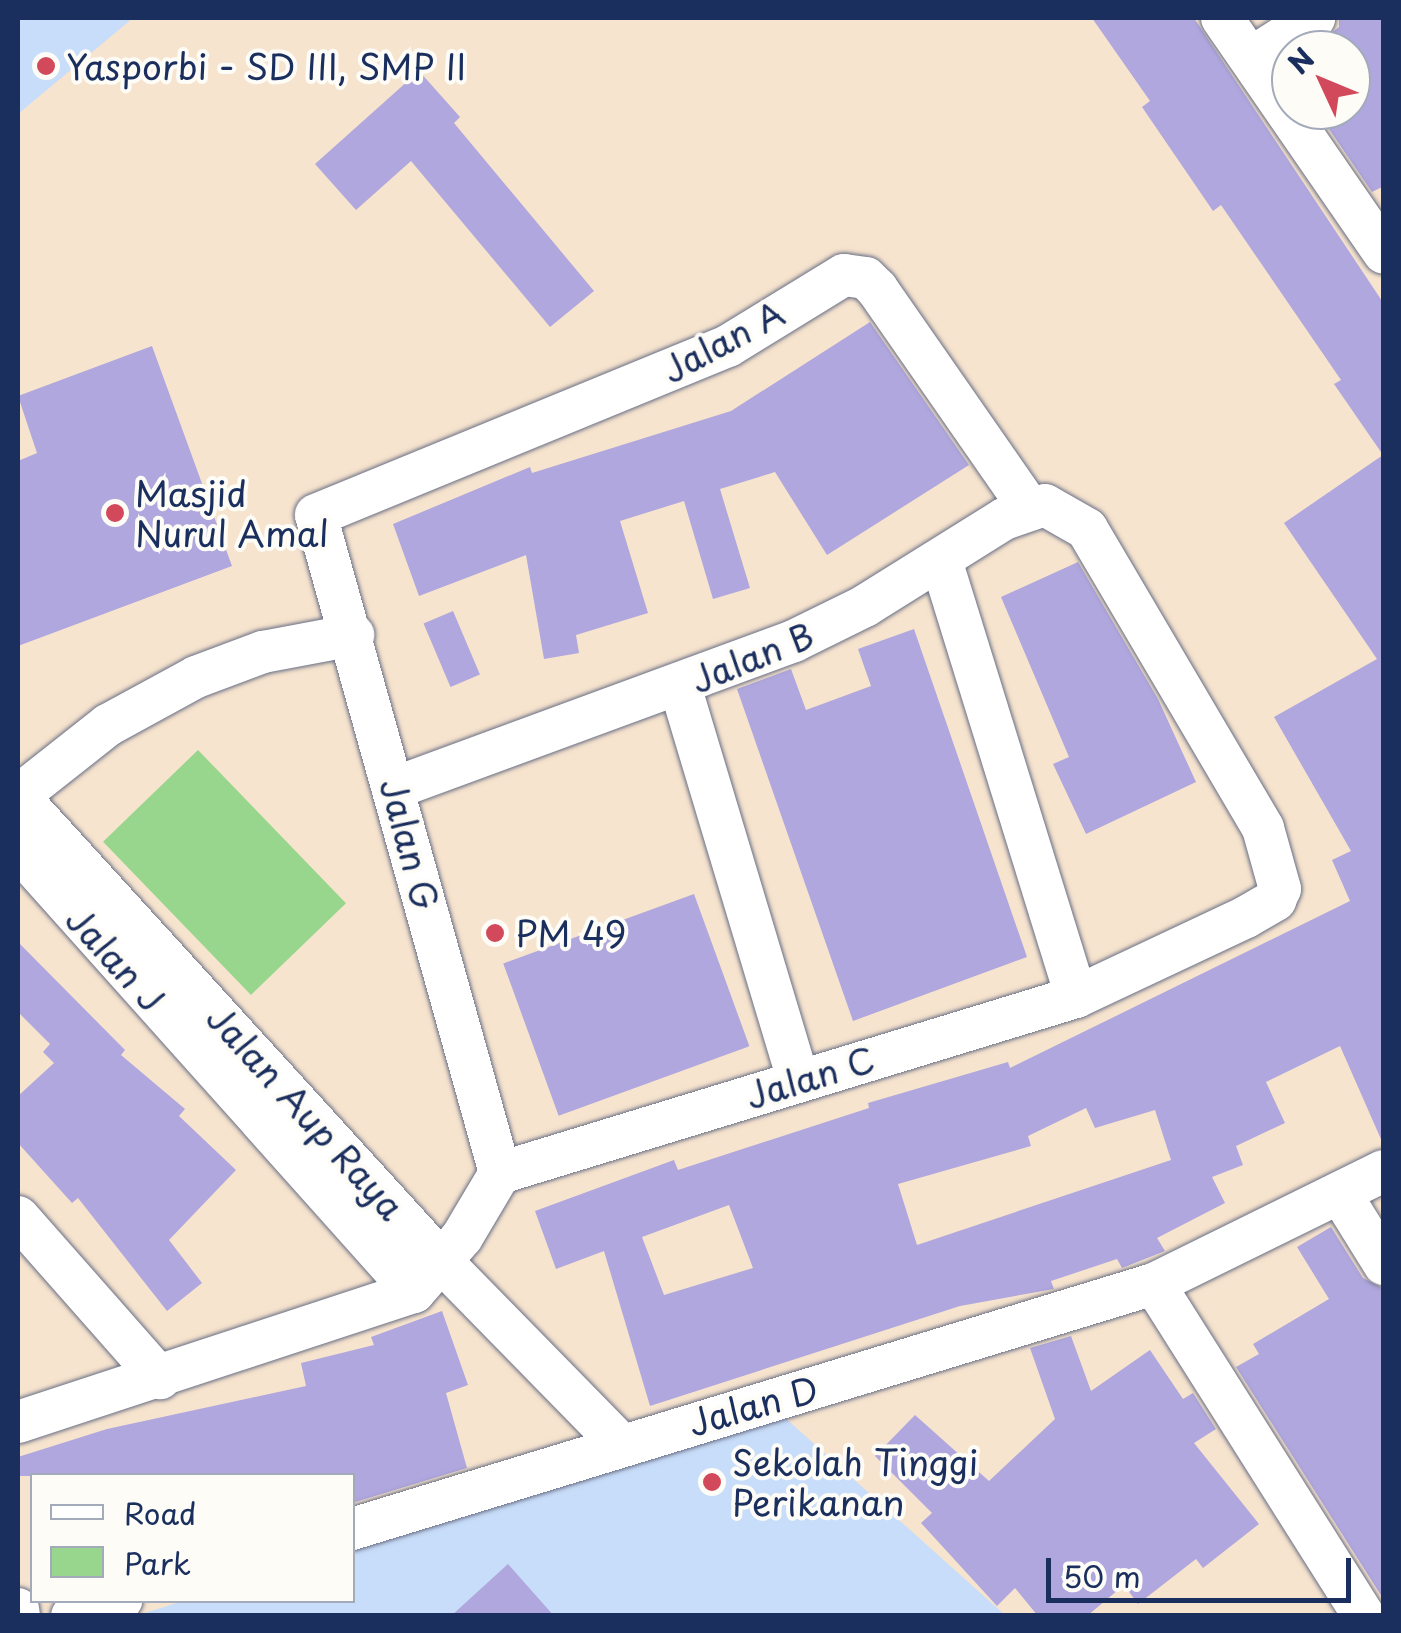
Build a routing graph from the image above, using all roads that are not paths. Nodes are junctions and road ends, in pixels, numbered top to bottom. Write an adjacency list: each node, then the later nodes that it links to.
1 (1222, 18): 3 (street)
2 (1314, 18): 3 (street)
3 (1251, 58): 4 (street)
4 (1384, 253)
5 (1029, 508): 6 (street, Jalan A); 7 (street, Jalan B); 13 (street, Jalan C)
6 (316, 515): 8 (street, Jalan G)
7 (941, 560): 9 (street, Jalan B); 13 (street)
8 (352, 636): 10 (street, Jalan G); 11 (street)
9 (680, 686): 10 (street, Jalan B); 14 (street)
10 (395, 788): 16 (street, Jalan G)
11 (20, 804): 20 (street, Jalan Aup Raya)
12 (18, 849): 20 (street, Jalan J)
13 (1076, 996): 14 (street, Jalan C)
14 (798, 1080): 16 (street, Jalan C)
15 (1384, 1171): 17 (street, Jalan D)
16 (500, 1173): 20 (street)
17 (1340, 1193): 19 (street); 21 (street, Jalan D)
18 (18, 1217): 22 (street)
19 (1384, 1264)
20 (426, 1281): 22 (street); 24 (street, Jalan Aup Raya)
21 (1154, 1284): 24 (street, Jalan D); 28 (street)
22 (160, 1378): 23 (street)
23 (18, 1422)
24 (605, 1442): 25 (street, Jalan D)
25 (355, 1529)
26 (112, 1603): 27 (street)
27 (72, 1616)
28 (1364, 1616)

